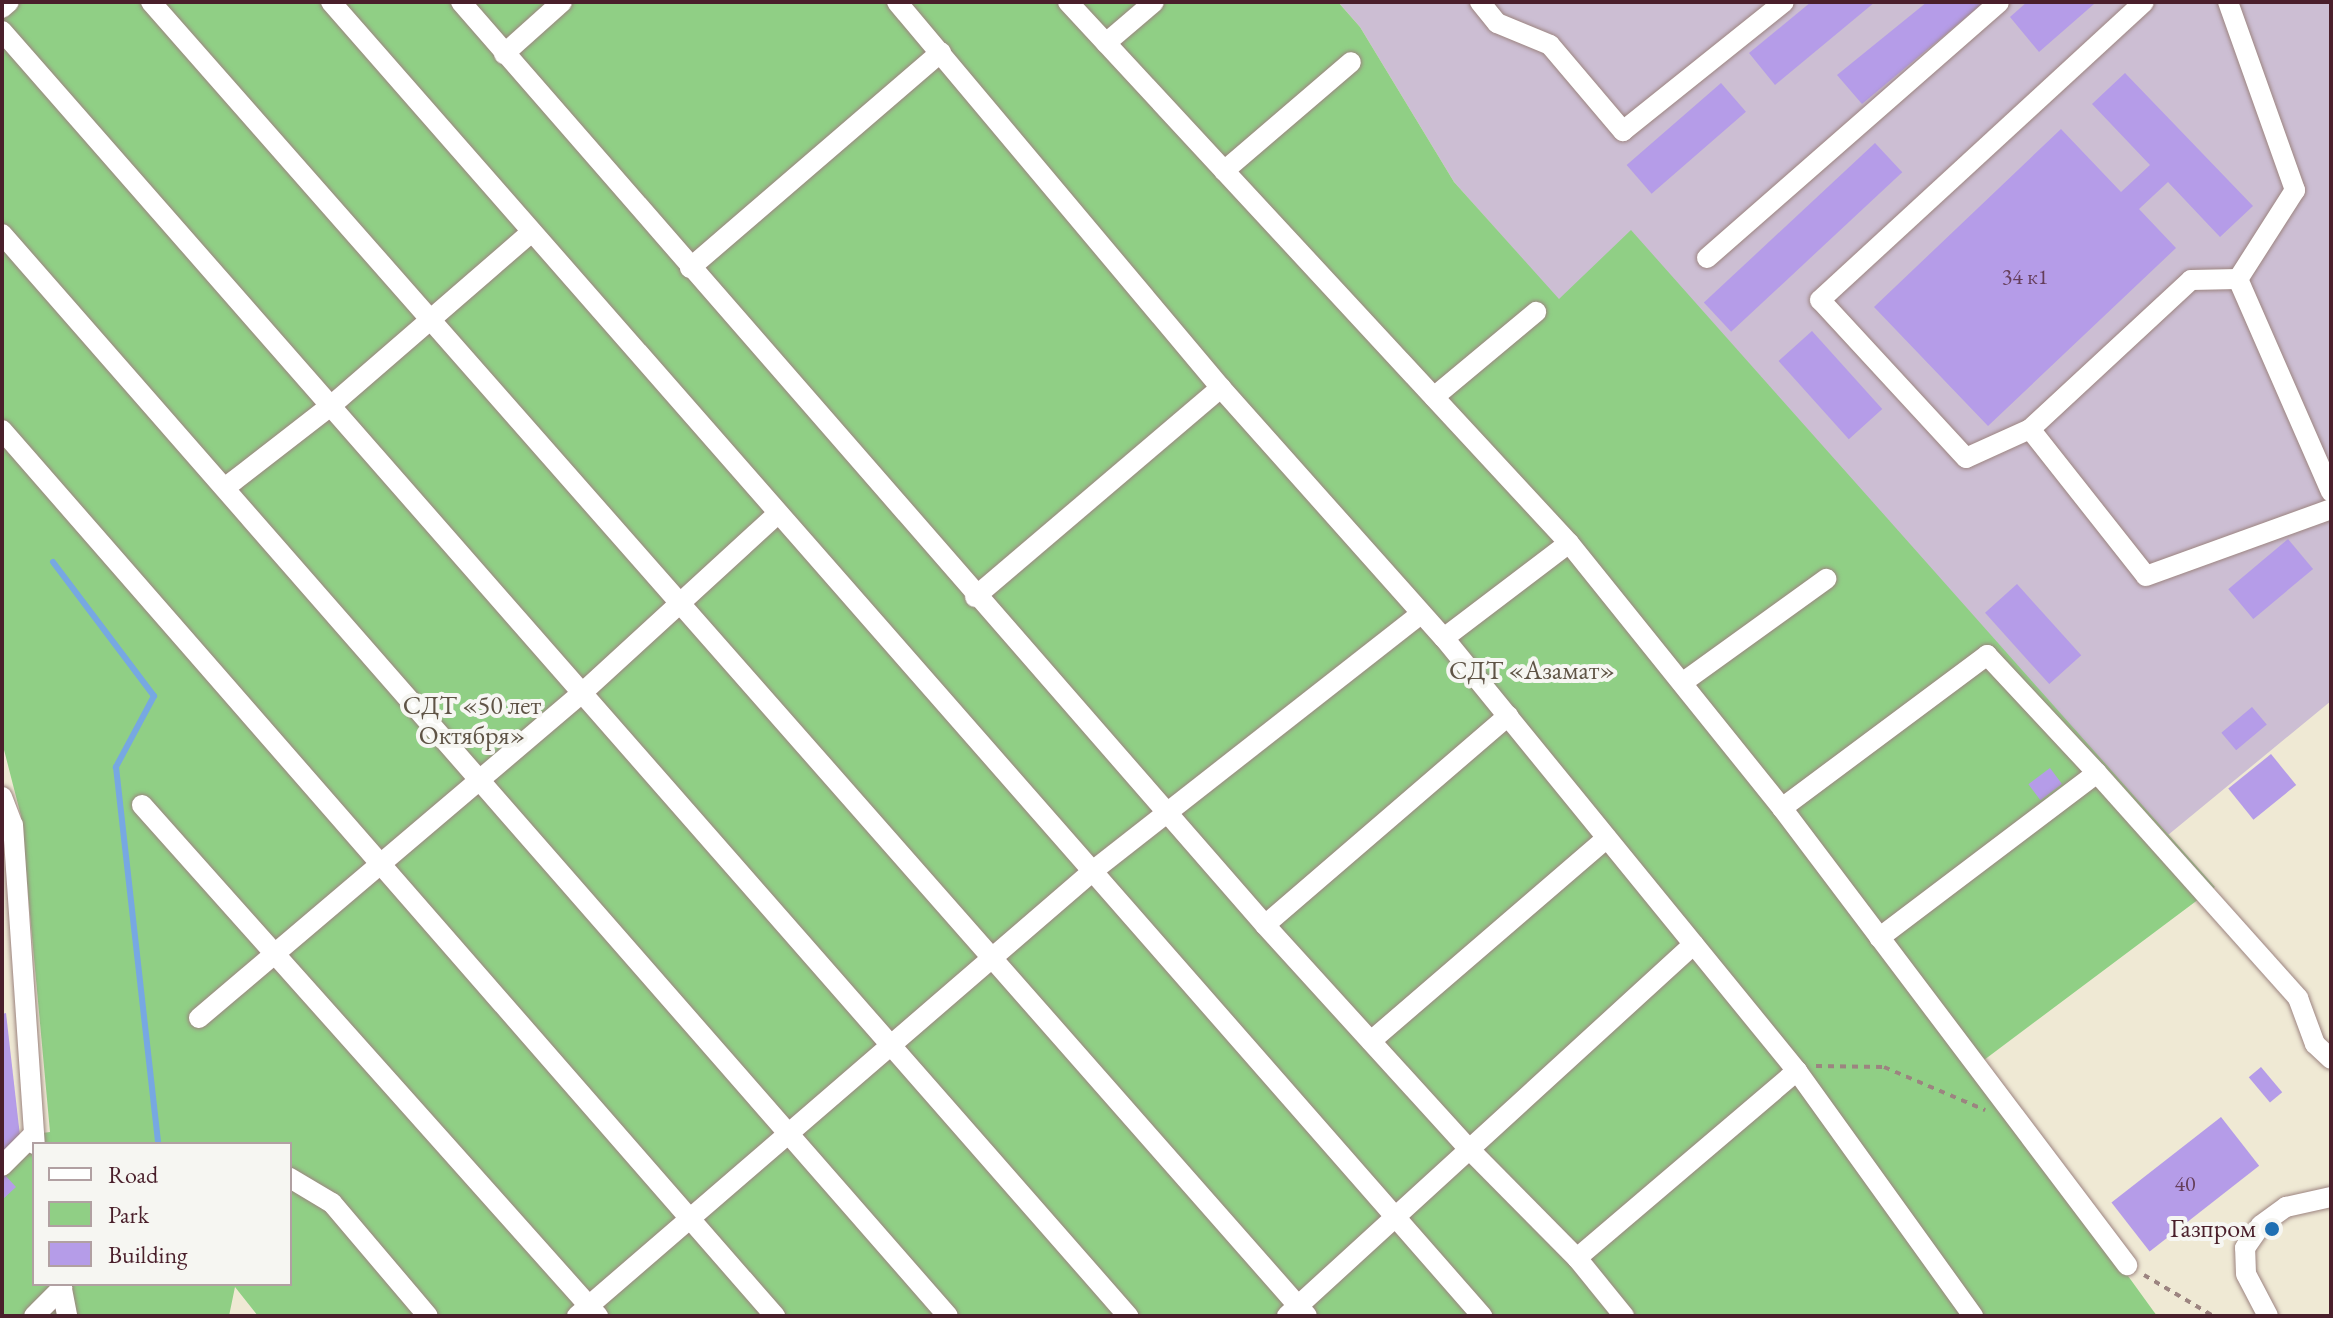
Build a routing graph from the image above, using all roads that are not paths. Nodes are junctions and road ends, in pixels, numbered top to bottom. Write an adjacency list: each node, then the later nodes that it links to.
1 (9, 2): 14 (street)
2 (151, 2): 27 (street)
3 (331, 2): 22 (street)
4 (461, 2): 18 (street)
5 (562, 2): 18 (street)
6 (897, 2): 17 (street)
7 (1068, 2): 16 (street)
8 (1154, 2): 16 (street)
9 (1480, 2): 10 (street)
10 (1784, 2)
11 (1999, 2): 23 (street)
12 (2144, 2): 31 (street)
13 (2228, 2): 25 (street)
14 (2, 8)
15 (2, 31): 30 (street)
16 (1106, 43): 20 (street)
17 (941, 52): 24 (street); 28 (street)
18 (504, 54): 24 (street)
19 (1351, 62): 20 (street)
20 (1224, 171): 29 (street)
21 (2, 234): 33 (street)
22 (529, 234): 27 (street); 36 (street)
23 (1707, 258)
24 (690, 268): 39 (street)
25 (2238, 279): 31 (street); 34 (street)
26 (1536, 312): 29 (street)
27 (429, 320): 30 (street); 40 (street)
28 (1221, 388): 39 (street); 41 (street)
29 (1434, 397): 37 (street)
30 (333, 404): 33 (street); 44 (street)
31 (2030, 429): 35 (street)
32 (2, 430): 53 (street)
33 (226, 487): 47 (street)
34 (2331, 492)
35 (2331, 509)
36 (776, 515): 40 (street); 54 (street)
37 (1569, 543): 42 (street); 43 (street)
38 (1826, 579): 43 (street)
39 (975, 597): 51 (street)
40 (678, 605): 44 (street); 60 (street)
41 (1421, 614): 42 (street); 51 (street)
42 (1444, 638): 45 (street)
43 (1682, 683): 50 (street)
44 (582, 693): 47 (street); 63 (street)
45 (1508, 716): 52 (street); 55 (street)
46 (2097, 773): 50 (street); 57 (street); 64 (street)
47 (481, 778): 53 (street); 66 (street)
48 (2, 797): 56 (street)
49 (142, 805): 59 (street)
50 (1782, 808): 57 (street)
51 (1167, 814): 54 (street); 55 (street)
52 (1607, 838): 58 (street); 62 (street)
53 (382, 867): 59 (street); 73 (street)
54 (1094, 870): 60 (street); 72 (street)
55 (1265, 925): 62 (street)
56 (9, 934): 67 (street)
57 (1879, 938): 75 (street)
58 (1694, 944): 65 (street); 68 (street)
59 (273, 958): 61 (street); 77 (street)
60 (996, 958): 63 (street); 78 (street)
61 (199, 1018)
62 (1371, 1041): 68 (street)
63 (895, 1044): 66 (street); 84 (street)
64 (2331, 1059)
65 (1797, 1071): 74 (street); 87 (street)
66 (789, 1133): 73 (street); 83 (street)
67 (34, 1139): 69 (street)
68 (1471, 1151): 72 (street); 74 (street)
69 (2, 1166)
70 (292, 1179): 81 (street)
71 (2331, 1197): 88 (street)
72 (1399, 1219): 78 (street); 85 (street)
73 (689, 1220): 77 (street); 82 (street)
74 (1577, 1258): 86 (street)
75 (2127, 1265)
76 (62, 1286): 79 (street); 80 (street)
77 (588, 1313)
78 (1298, 1313)
79 (34, 1316)
80 (67, 1316)
81 (428, 1316)
82 (775, 1316)
83 (948, 1316)
84 (1128, 1316)
85 (1482, 1316)
86 (1624, 1316)
87 (1973, 1316)
88 (2268, 1316)

